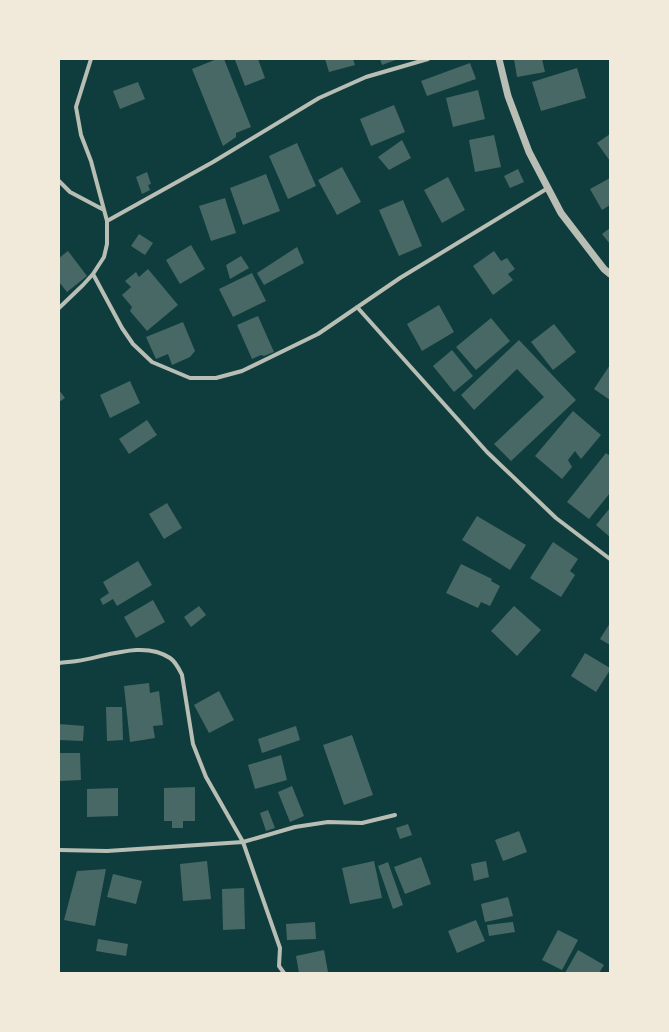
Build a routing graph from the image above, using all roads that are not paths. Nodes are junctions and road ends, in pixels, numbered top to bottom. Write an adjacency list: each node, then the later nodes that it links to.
1 (91, 59): 6 (street)
2 (428, 59): 7 (street)
3 (499, 59): 5 (street)
4 (59, 182): 6 (street)
5 (548, 188): 9 (street); 11 (street)
6 (104, 210): 7 (street)
7 (107, 221): 8 (street)
8 (93, 274): 10 (street); 11 (street)
9 (610, 274)
10 (59, 308)
11 (357, 308): 12 (street)
12 (610, 560)
13 (59, 663): 15 (street)
14 (394, 815): 15 (street)
15 (243, 842): 16 (street); 17 (street)
16 (59, 850)
17 (284, 973)

